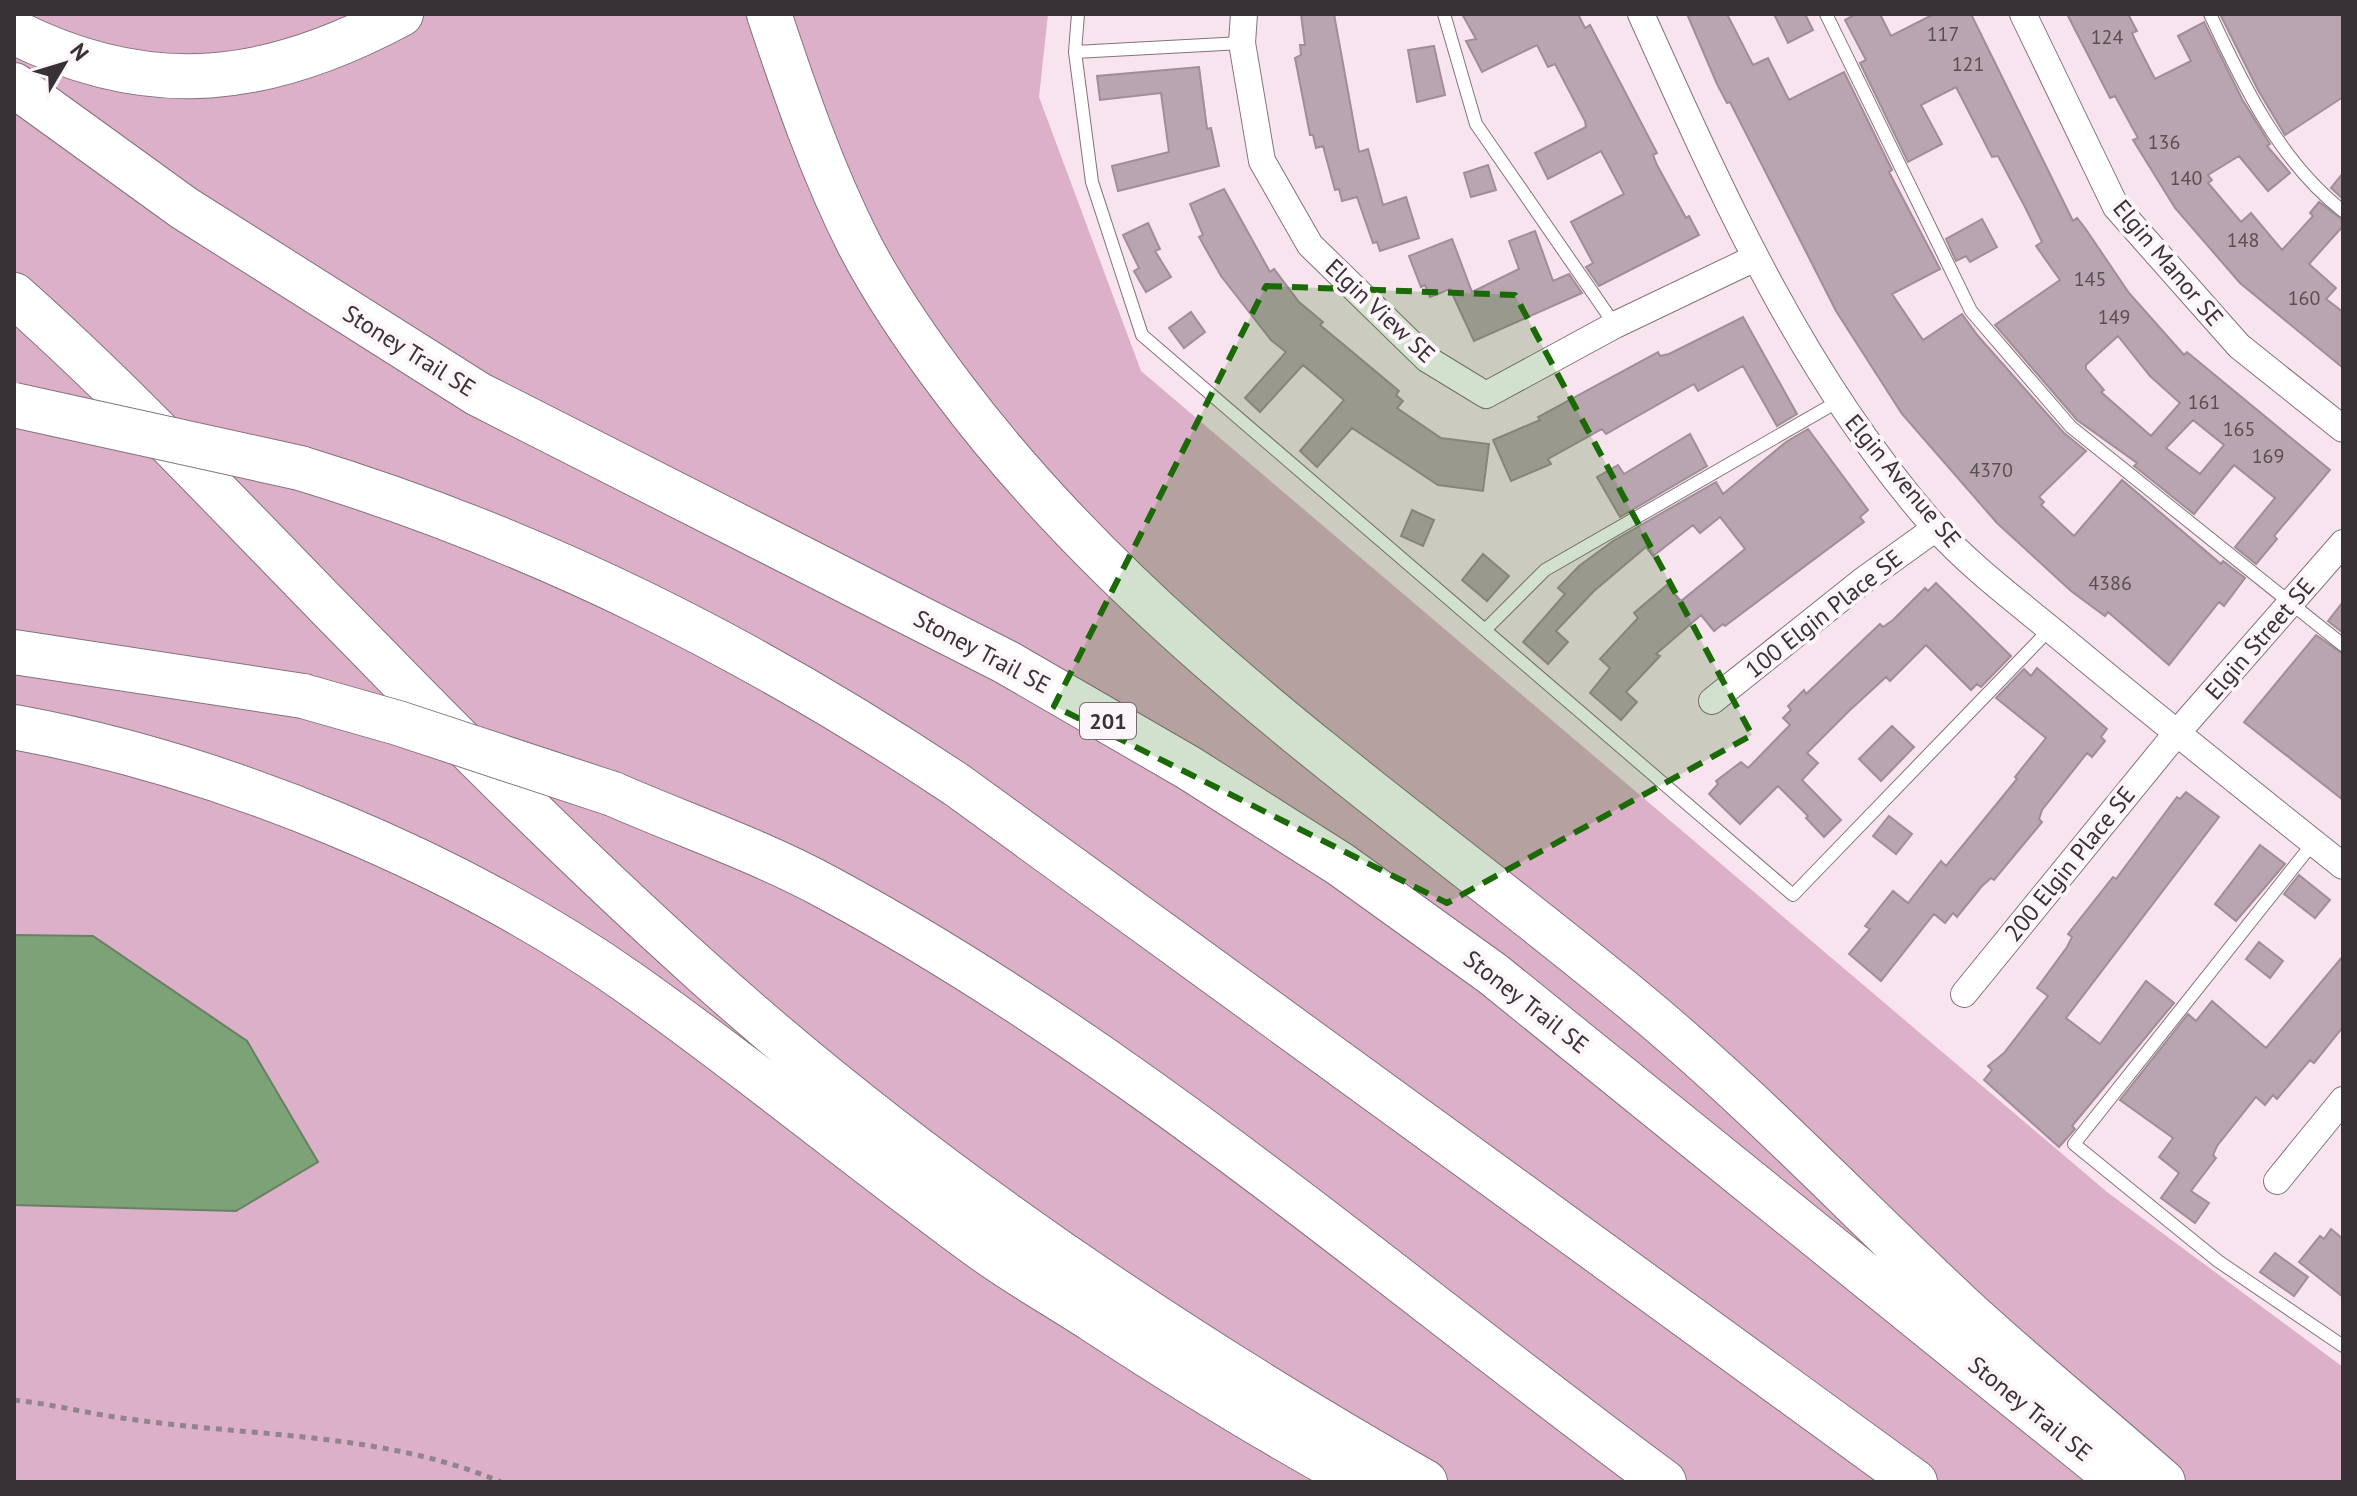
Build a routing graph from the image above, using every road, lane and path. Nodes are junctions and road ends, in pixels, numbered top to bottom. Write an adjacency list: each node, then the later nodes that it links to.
1 (401, 14): 10 (highway)
2 (769, 14): 44 (highway)
3 (1078, 14): 12 (lane)
4 (1244, 14): 11 (street, Elgin View SE)
5 (1444, 14): 17 (lane)
6 (1641, 14): 15 (street, Elgin Avenue SE)
7 (1826, 14): 23 (lane)
8 (2023, 14): 20 (street, Elgin Manor SE)
9 (2210, 14): 14 (lane)
10 (14, 32)
11 (1242, 43): 12 (lane); 17 (street, Elgin View SE)
12 (1075, 52): 24 (lane)
13 (14, 85): 43 (highway, Stoney Trail SE / 201)
14 (2343, 211)
15 (1755, 258): 17 (street, Elgin View SE); 18 (street, Elgin Avenue SE)
16 (14, 295): 40 (highway)
17 (1615, 325)
18 (1837, 402): 21 (street, Elgin Avenue SE); 24 (lane)
19 (14, 405): 42 (highway, bridge)
20 (2343, 429)
21 (1936, 528): 25 (street, Elgin Avenue SE); 28 (street, 100 Elgin Place SE)
22 (2343, 543): 23 (street, Elgin Street SE)
23 (2291, 605): 26 (lane); 30 (street, Elgin Street SE)
24 (1486, 629): 25 (lane)
25 (2050, 629): 30 (street, Elgin Avenue SE)
26 (2343, 645)
27 (14, 652): 41 (highway, bridge)
28 (1712, 701)
29 (14, 727): 39 (highway)
30 (2176, 734): 31 (street, Elgin Avenue SE); 33 (street, 200 Elgin Place SE)
31 (2313, 843): 32 (street, Elgin Avenue SE); 36 (lane)
32 (2343, 866)
33 (1964, 994)
34 (2343, 1100): 35 (street)
35 (2277, 1181)
36 (2343, 1346)
37 (14, 1400): 38 (path)
38 (501, 1482)
39 (1361, 1482)
40 (1425, 1482)
41 (1664, 1482)
42 (1915, 1482)
43 (2121, 1482)
44 (2163, 1482)

